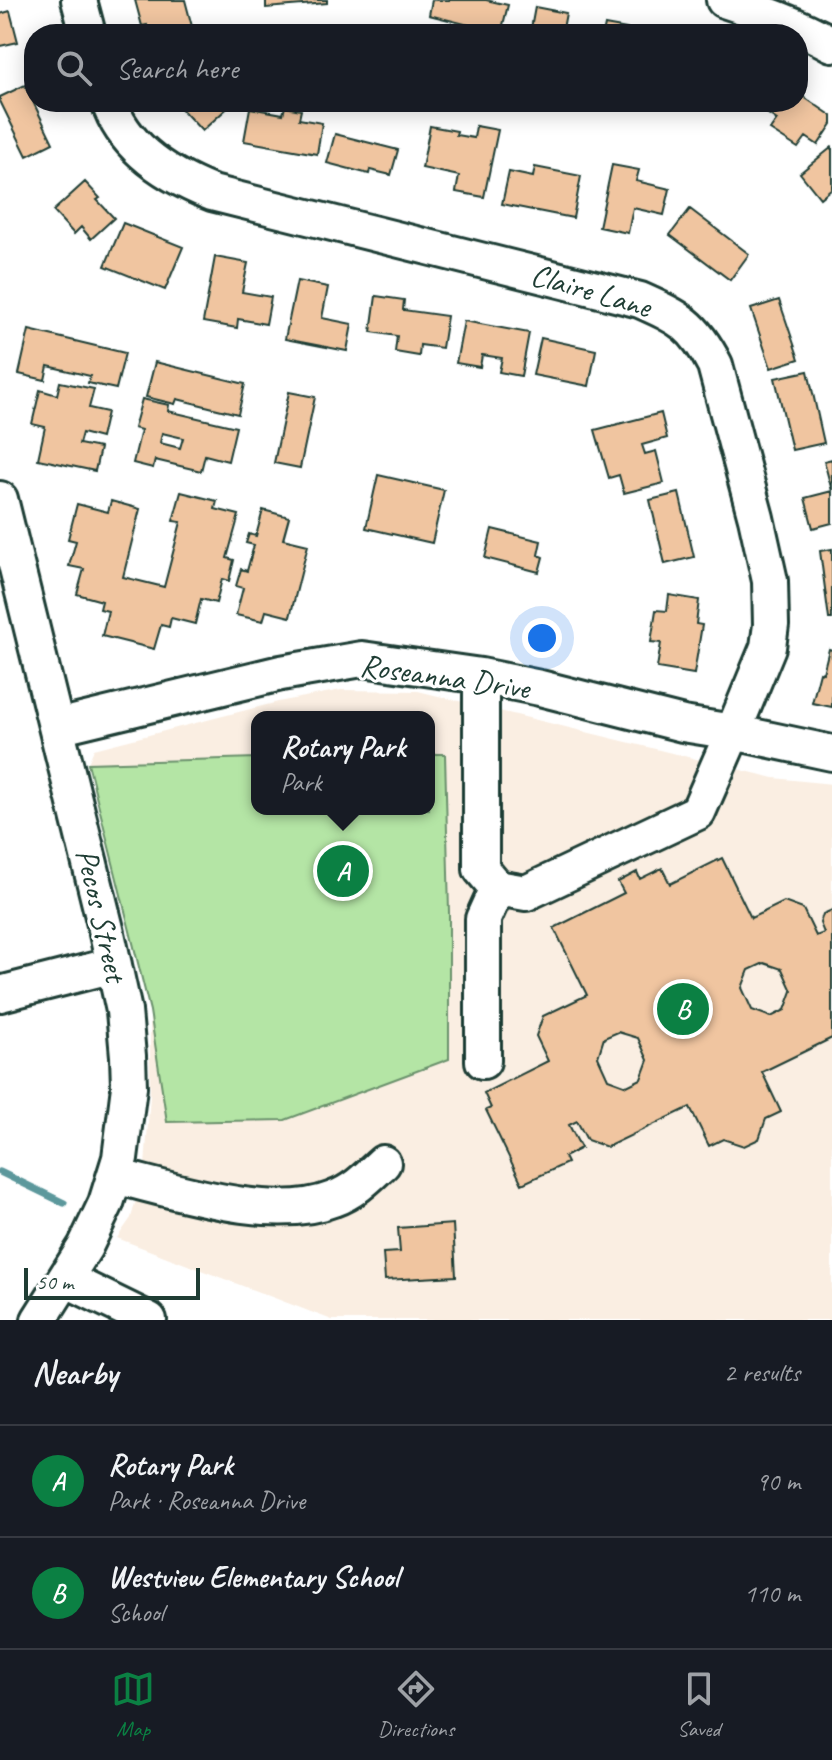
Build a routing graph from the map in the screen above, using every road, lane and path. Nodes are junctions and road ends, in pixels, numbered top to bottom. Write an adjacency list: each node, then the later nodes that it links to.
1 (79, 0): 3 (street)
2 (724, 0): 4 (street)
3 (85, 24)
4 (792, 24)
5 (808, 30): 6 (street)
6 (832, 44)
7 (113, 112): 11 (street, Claire Lane)
8 (0, 499): 10 (street, Pecos Street)
9 (481, 676): 10 (street, Roseanna Drive); 11 (street, Roseanna Drive); 13 (street)
10 (57, 727): 14 (street, Pecos Street)
11 (733, 732): 12 (street, Roseanna Drive); 13 (street, Claire Lane)
12 (832, 753)
13 (497, 888): 16 (street)
14 (114, 965): 15 (street); 18 (street, Pecos Street)
15 (0, 994)
16 (483, 1061)
17 (383, 1163): 18 (street)
18 (115, 1176): 19 (street, Pecos Street)
19 (65, 1279): 20 (street, Pecos Street); 21 (street)
20 (39, 1320)
21 (149, 1320)

